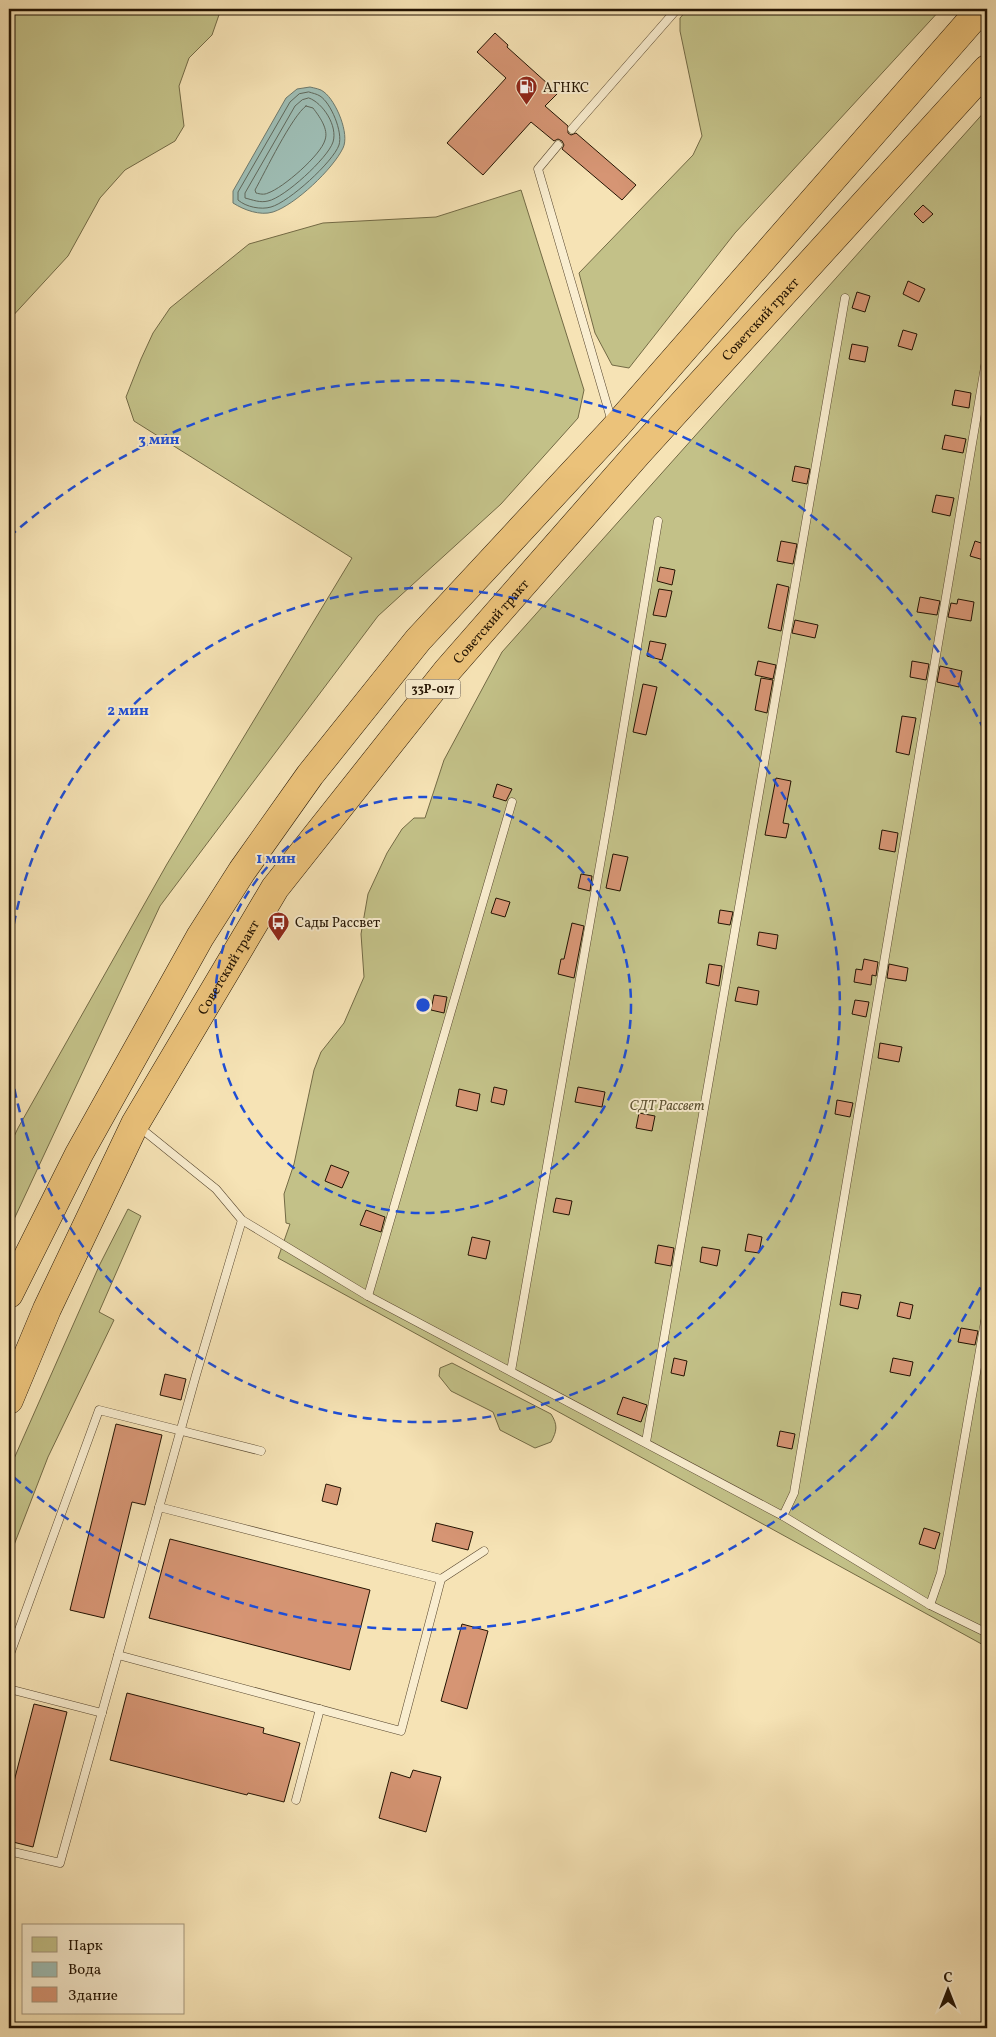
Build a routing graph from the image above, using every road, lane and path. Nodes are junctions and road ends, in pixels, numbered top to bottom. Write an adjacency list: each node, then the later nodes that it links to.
1 (677, 9): 4 (lane)
2 (981, 9): 8 (highway, 33Р-017)
3 (987, 69): 11 (highway, Советский тракт / 33Р-017)
4 (572, 129)
5 (558, 145): 8 (lane)
6 (844, 298): 19 (lane)
7 (987, 355): 22 (lane)
8 (614, 429): 13 (highway, 33Р-017)
9 (658, 521): 16 (lane)
10 (512, 802): 14 (lane)
11 (135, 1124): 12 (lane); 17 (highway, Советский тракт / 33Р-017)
12 (242, 1220): 14 (lane); 18 (lane)
13 (9, 1294)
14 (368, 1296): 16 (lane)
15 (987, 1310): 25 (lane)
16 (511, 1371): 19 (lane)
17 (9, 1400)
18 (180, 1431): 20 (lane); 21 (lane); 28 (lane)
19 (646, 1442): 22 (lane)
20 (261, 1451)
21 (159, 1507): 24 (lane); 27 (lane)
22 (783, 1516): 25 (lane)
23 (484, 1551): 24 (lane)
24 (441, 1580): 30 (lane)
25 (930, 1605): 26 (lane)
26 (987, 1632)
27 (118, 1655): 30 (lane); 31 (lane)
28 (9, 1657)
29 (9, 1689): 31 (lane)
30 (320, 1709): 32 (lane)
31 (102, 1713): 33 (lane)
32 (296, 1800)
33 (9, 1851)

